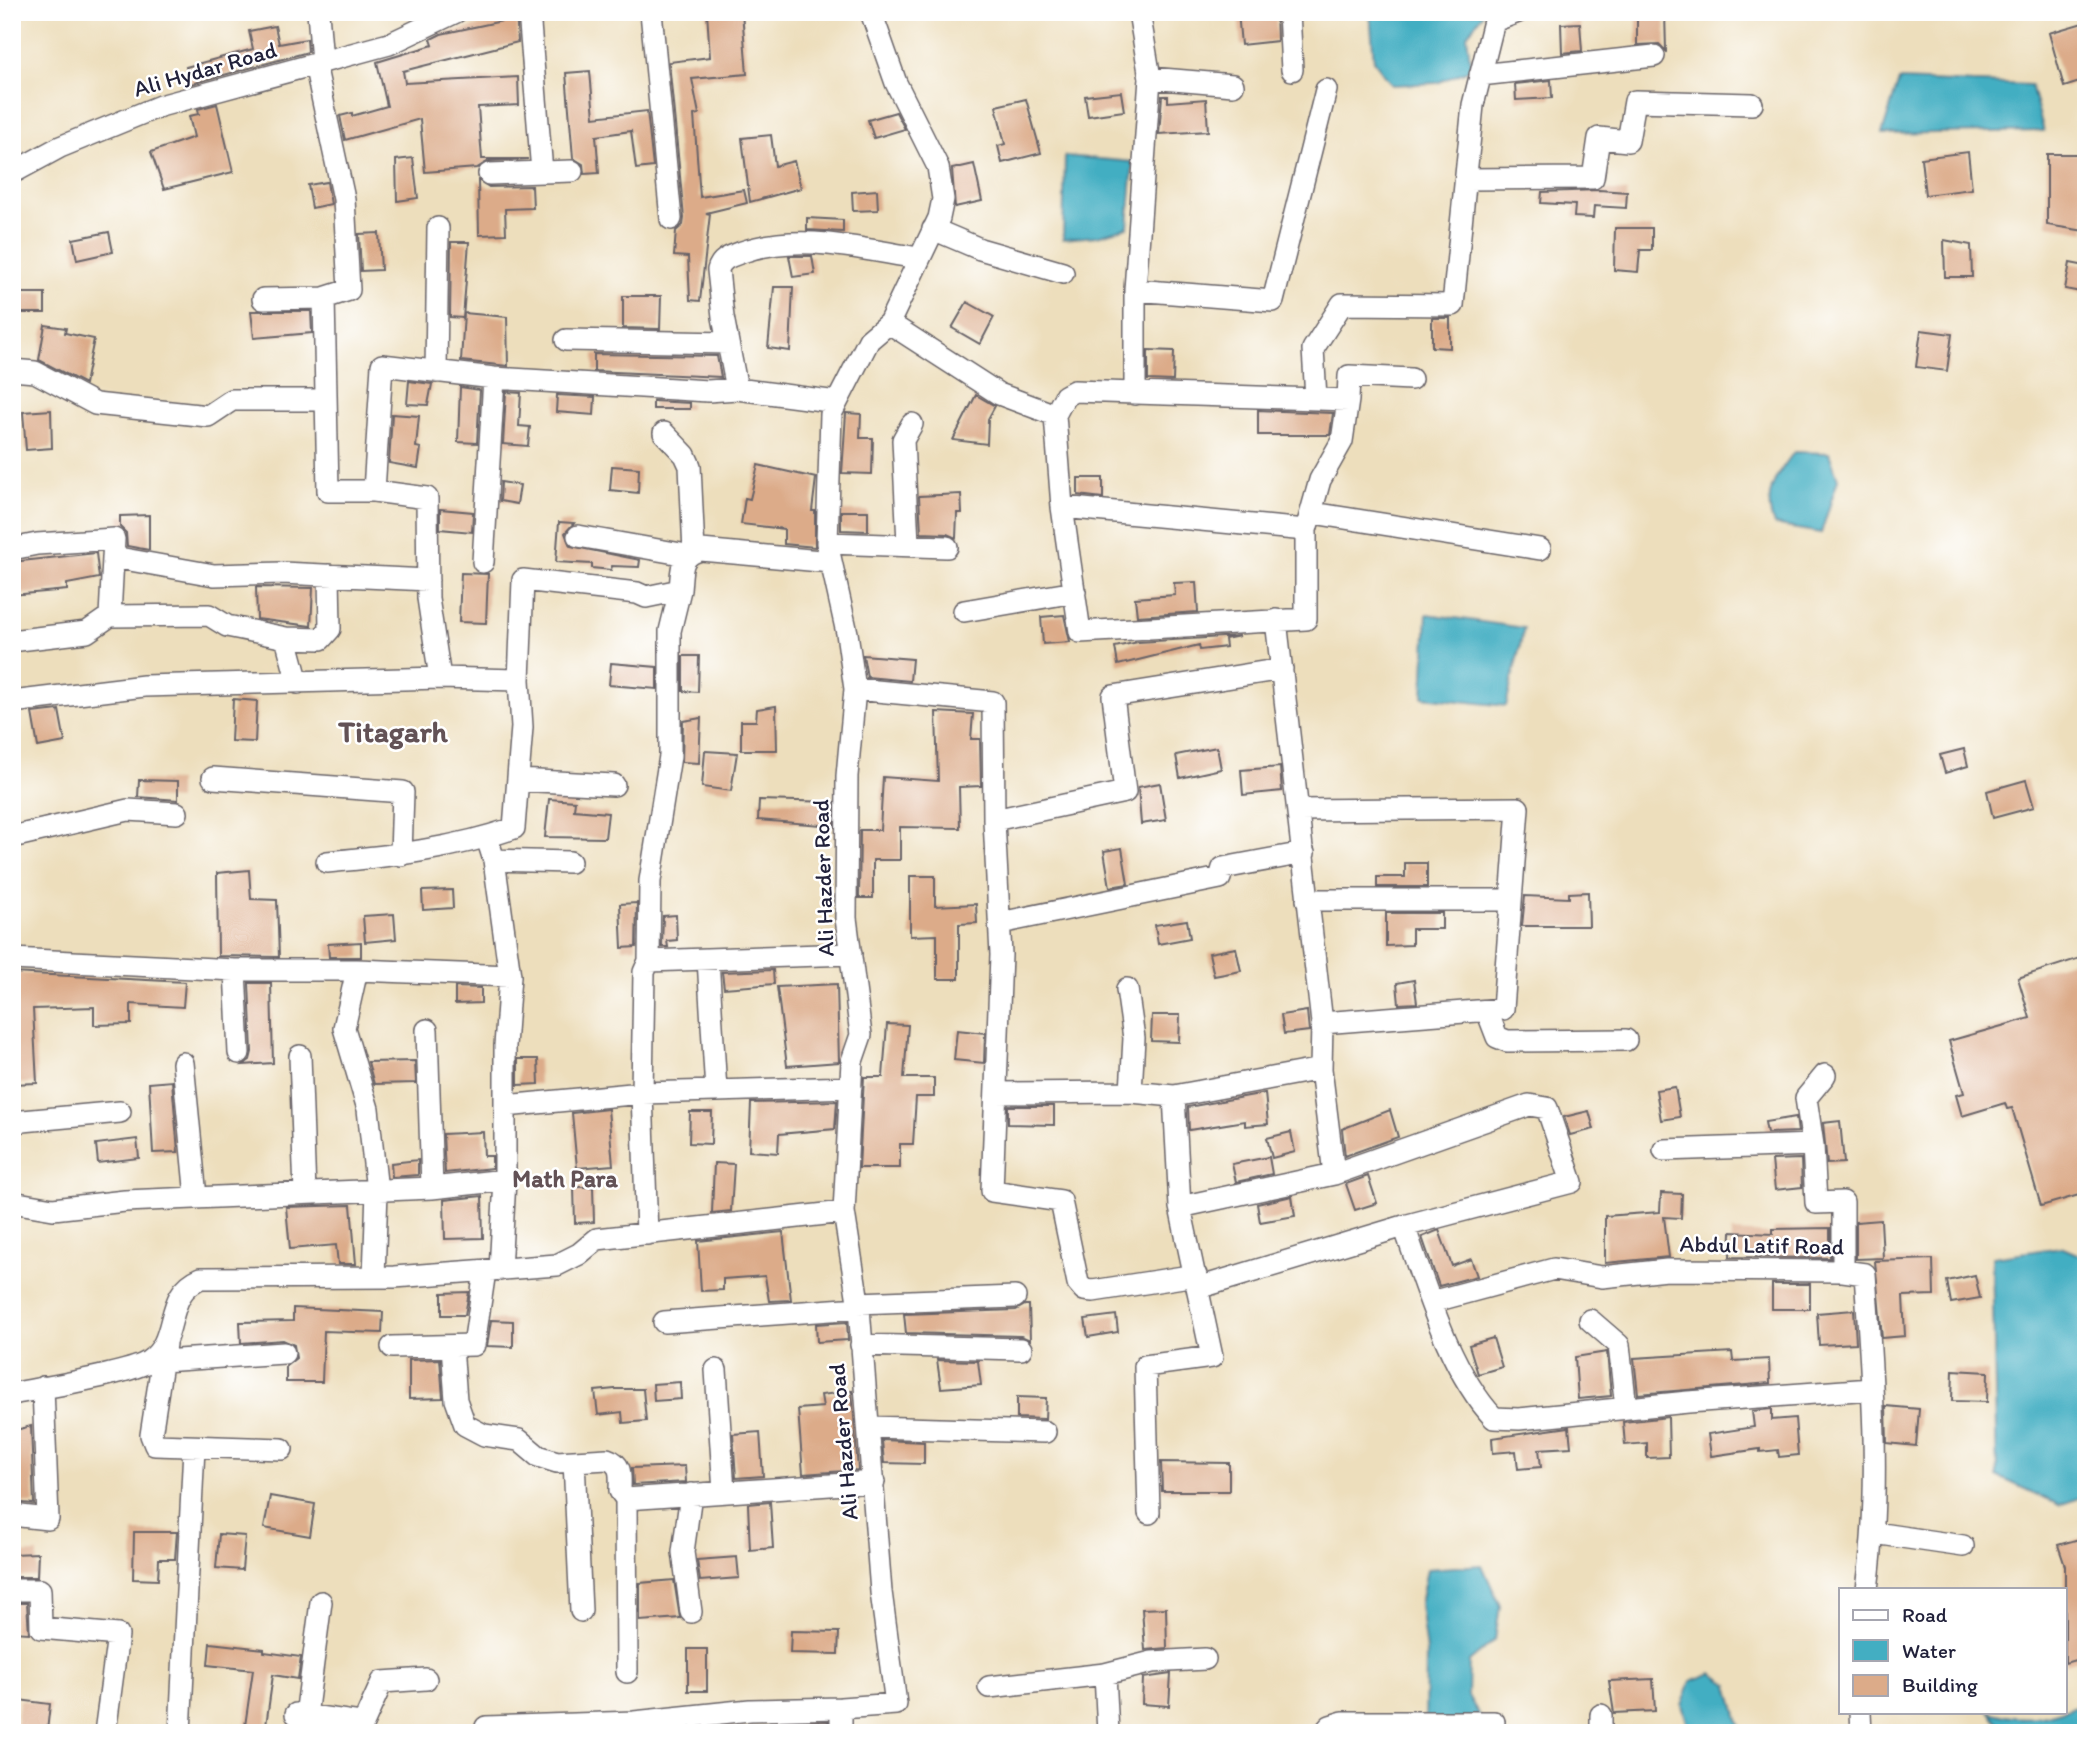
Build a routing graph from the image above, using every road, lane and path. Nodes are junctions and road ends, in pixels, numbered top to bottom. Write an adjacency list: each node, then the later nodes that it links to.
1 (318, 12): 10 (street)
2 (456, 12): 10 (street, Ali Hydar Road)
3 (529, 12): 18 (street)
4 (651, 12): 22 (street)
5 (871, 12): 24 (street, Ali Hazder Road)
6 (1139, 12): 13 (street)
7 (1289, 12): 11 (street)
8 (1518, 12): 12 (street)
9 (1654, 56): 12 (street)
10 (318, 63): 19 (street, Ali Hydar Road); 28 (street)
11 (1292, 70)
12 (1480, 75): 21 (street)
13 (1150, 78): 14 (street); 27 (street)
14 (1233, 85)
15 (1326, 90): 27 (street)
16 (1752, 104): 21 (street)
17 (572, 171): 18 (street)
18 (542, 172): 20 (street)
19 (12, 173)
20 (489, 174)
21 (1466, 179): 39 (street)
22 (671, 219)
23 (438, 228): 34 (street)
24 (933, 229): 25 (street, Ali Hazder Road); 26 (street)
25 (918, 258): 30 (street, Ali Hazder Road); 32 (street)
26 (1063, 273)
27 (1135, 290): 38 (street)
28 (324, 298): 29 (street); 40 (street)
29 (263, 299)
30 (889, 323): 42 (street, Ali Hazder Road); 43 (street)
31 (566, 340): 32 (street)
32 (728, 343): 37 (street)
33 (12, 370): 40 (street)
34 (436, 372): 35 (street); 46 (street)
35 (494, 378): 37 (street); 57 (street)
36 (1410, 379): 41 (street)
37 (737, 389): 42 (street)
38 (1135, 394): 39 (street); 43 (street)
39 (1316, 398): 41 (street)
40 (326, 400): 46 (street)
41 (1348, 400): 48 (street)
42 (837, 401): 54 (street, Ali Hazder Road)
43 (1055, 415): 47 (street)
44 (912, 424): 50 (street)
45 (664, 432): 55 (street)
46 (374, 491): 59 (street)
47 (1062, 508): 48 (street); 61 (street)
48 (1309, 521): 53 (street); 64 (street)
49 (578, 536): 55 (street)
50 (908, 543): 51 (street); 54 (street)
51 (947, 547)
52 (12, 549): 56 (street)
53 (1540, 549)
54 (829, 552): 55 (street); 71 (street, Ali Hazder Road)
55 (691, 553): 60 (street)
56 (113, 557): 58 (street); 63 (street)
57 (484, 562)
58 (330, 575): 59 (street); 65 (street)
59 (428, 580): 68 (street)
60 (680, 590): 69 (street); 92 (street)
61 (1074, 592): 62 (street); 64 (street)
62 (964, 611)
63 (110, 616): 65 (street); 66 (street)
64 (1276, 620): 67 (street)
65 (286, 638): 70 (street)
66 (19, 640)
67 (1282, 668): 76 (street); 78 (street)
68 (440, 678): 69 (street); 70 (street)
69 (519, 680): 74 (street)
70 (298, 683): 72 (street)
71 (855, 689): 78 (street); 89 (street, Ali Hazder Road)
72 (12, 702)
73 (213, 778): 82 (street)
74 (518, 780): 75 (street); 80 (street)
75 (614, 785)
76 (1298, 810): 81 (street); 87 (street)
77 (177, 813): 79 (street)
78 (994, 820): 88 (street)
79 (12, 837)
80 (487, 838): 82 (street); 83 (street)
81 (1304, 853): 86 (street); 88 (street)
82 (401, 855): 84 (street)
83 (494, 860): 85 (street); 95 (street)
84 (327, 862)
85 (569, 862)
86 (1307, 900): 87 (street); 98 (street)
87 (1509, 900): 97 (street)
88 (1000, 923): 110 (street)
89 (851, 954): 91 (street); 106 (street, Ali Hazder Road)
90 (12, 959): 93 (street)
91 (708, 959): 92 (street); 107 (street)
92 (649, 961): 109 (street)
93 (235, 970): 94 (street); 101 (street)
94 (357, 970): 95 (street); 120 (street)
95 (510, 976): 112 (street)
96 (1127, 989): 108 (street)
97 (1487, 1011): 98 (street); 100 (street)
98 (1322, 1023): 104 (street)
99 (427, 1030): 119 (street)
100 (1626, 1040)
101 (239, 1053)
102 (300, 1056): 121 (street)
103 (183, 1063): 123 (street)
104 (1321, 1069): 111 (street); 117 (street)
105 (1825, 1075): 115 (street)
106 (851, 1087): 107 (street); 125 (street, Ali Hazder Road)
107 (716, 1091): 109 (street)
108 (1131, 1092): 110 (street); 111 (street)
109 (642, 1093): 112 (street); 127 (street)
110 (996, 1093): 131 (street)
111 (1174, 1096): 124 (street)
112 (505, 1105): 118 (street)
113 (120, 1112): 114 (street)
114 (12, 1122)
115 (1813, 1145): 116 (street); 129 (street)
116 (1664, 1150)
117 (1334, 1174): 124 (street); 126 (street)
118 (506, 1180): 119 (street); 128 (street)
119 (432, 1188): 120 (street)
120 (377, 1192): 121 (street); 130 (street)
121 (304, 1193): 123 (street)
122 (13, 1197): 123 (street)
123 (196, 1198)
124 (1180, 1206): 131 (street)
125 (844, 1212): 127 (street); 134 (street, Ali Hazder Road)
126 (1404, 1226): 131 (street); 133 (street)
127 (647, 1234): 128 (street)
128 (493, 1270): 130 (street); 138 (street)
129 (1843, 1270): 133 (street, Abdul Latif Road); 145 (street, Abdul Latif Road)
130 (374, 1277): 141 (street)
131 (1197, 1281): 157 (street)
132 (1015, 1297): 134 (street)
133 (1431, 1302): 147 (street)
134 (858, 1306): 136 (street); 137 (street, Ali Hazder Road)
135 (1590, 1320): 147 (street)
136 (664, 1322)
137 (861, 1345): 140 (street); 148 (street, Ali Hazder Road)
138 (452, 1346): 139 (street); 152 (street)
139 (392, 1347)
140 (1021, 1349)
141 (163, 1352): 142 (street); 144 (street); 150 (street)
142 (284, 1353)
143 (716, 1370): 154 (street)
144 (43, 1388): 146 (street); 158 (street)
145 (1872, 1389): 147 (street); 159 (street, Abdul Latif Road)
146 (12, 1394)
147 (1626, 1408)
148 (870, 1427): 149 (street); 153 (street, Ali Hazder Road)
149 (1045, 1432)
150 (194, 1448): 151 (street); 177 (street)
151 (282, 1450)
152 (573, 1461): 156 (street); 164 (street)
153 (874, 1482): 154 (street); 171 (street, Ali Hazder Road)
154 (724, 1492): 155 (street)
155 (691, 1494): 156 (street); 165 (street)
156 (626, 1499): 167 (street)
157 (1149, 1513)
158 (12, 1515)
159 (1874, 1533): 160 (street); 161 (street, Abdul Latif Road)
160 (1963, 1546)
161 (1867, 1588)
162 (12, 1590): 176 (street)
163 (321, 1602): 175 (street)
164 (581, 1611)
165 (691, 1612)
166 (1205, 1659): 168 (street)
167 (627, 1672)
168 (1105, 1674): 170 (street); 179 (street)
169 (426, 1679): 175 (street)
170 (989, 1687)
171 (841, 1707): 174 (street); 178 (street)
172 (1860, 1714): 181 (street)
173 (1494, 1722): 180 (street)
174 (486, 1727)
175 (360, 1728)
176 (105, 1733)
177 (180, 1733)
178 (842, 1733)
179 (1108, 1733)
180 (1324, 1733)
181 (1861, 1733)

